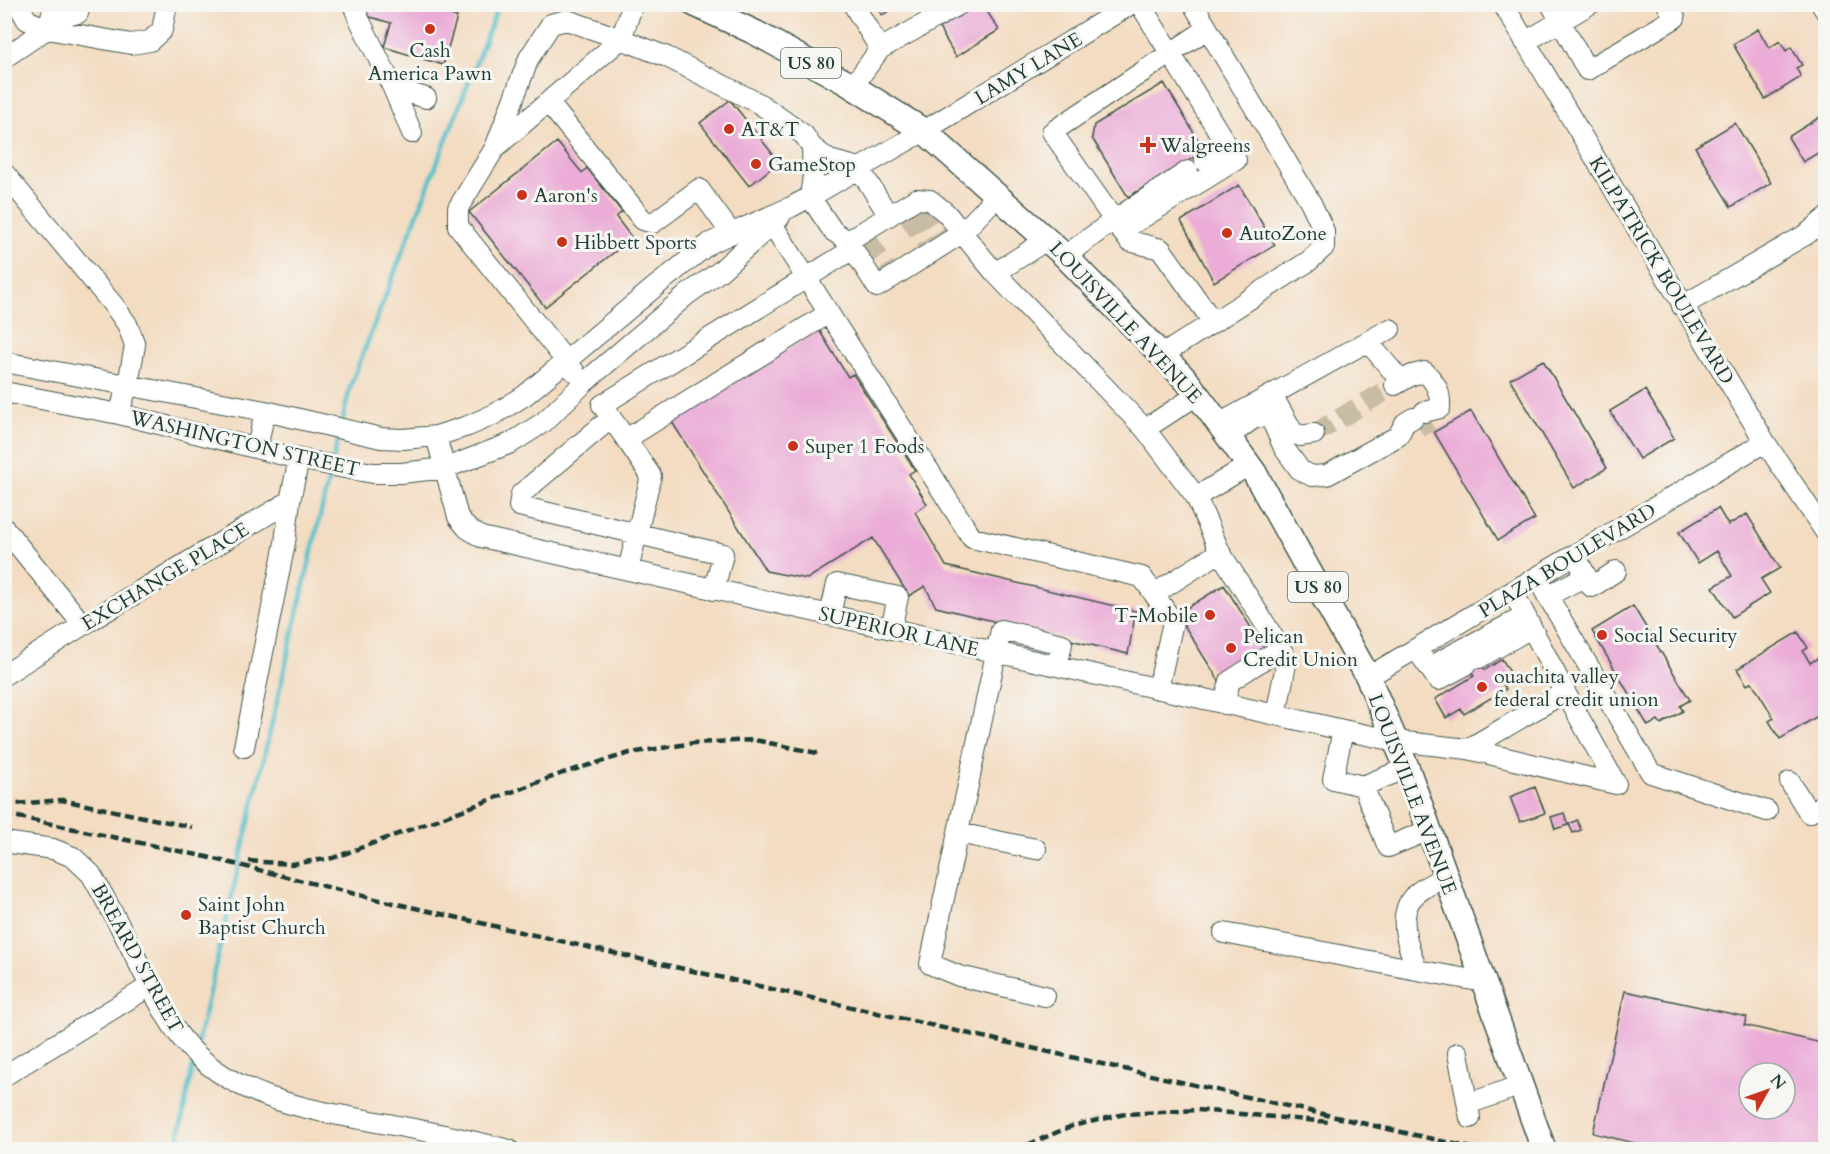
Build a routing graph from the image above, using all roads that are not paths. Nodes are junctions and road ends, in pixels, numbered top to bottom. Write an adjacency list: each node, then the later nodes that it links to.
1 (18, 4): 18 (street)
2 (81, 4): 18 (street)
3 (167, 4): 18 (street)
4 (353, 4): 27 (street)
5 (633, 4): 21 (street)
6 (694, 4): 26 (main road, LOUISVILLE AVENUE / US 80)
7 (853, 4): 23 (street)
8 (960, 4): 23 (street)
9 (1131, 4): 30 (street, LAMY LANE)
10 (1140, 4): 24 (street)
11 (1193, 4): 20 (street)
12 (1503, 4): 22 (street, KILPATRICK BOULEVARD)
13 (1551, 4): 19 (street)
14 (1590, 4): 19 (street)
15 (1667, 4): 19 (street)
16 (1821, 4): 17 (street)
17 (1826, 12)
18 (51, 18): 25 (street)
19 (1560, 22): 22 (street)
20 (1207, 30): 24 (street); 52 (street)
21 (621, 39): 29 (street); 33 (street); 34 (street)
22 (1525, 42): 50 (street, KILPATRICK BOULEVARD)
23 (880, 49): 26 (street)
24 (1172, 54): 32 (street); 43 (street)
25 (4, 58)
26 (853, 86): 30 (main road, LOUISVILLE AVENUE / US 80)
27 (393, 88): 28 (street); 31 (street)
28 (426, 98)
29 (548, 102): 34 (street); 45 (street)
30 (924, 131): 35 (street, WASHINGTON STREET); 37 (main road, LOUISVILLE AVENUE / US 80)
31 (412, 133)
32 (1227, 146): 43 (street); 43 (street)
33 (812, 147): 35 (street); 38 (street)
34 (495, 148): 57 (street)
35 (859, 168): 38 (street, WASHINGTON STREET); 42 (street)
36 (4, 173): 59 (street)
37 (998, 195): 44 (street); 46 (main road, LOUISVILLE AVENUE / US 80)
38 (810, 197): 39 (street, WASHINGTON STREET); 42 (street)
39 (791, 207): 41 (street, WASHINGTON STREET); 45 (street, WASHINGTON STREET)
40 (1826, 218): 50 (street)
41 (772, 224): 49 (street); 58 (street, WASHINGTON STREET)
42 (884, 224): 44 (street); 44 (street); 49 (street)
43 (1118, 225): 47 (street); 52 (street)
44 (962, 232): 48 (street)
45 (731, 233): 57 (street, WASHINGTON STREET)
46 (1048, 239): 47 (main road, LOUISVILLE AVENUE / US 80); 48 (street)
47 (1065, 256): 55 (main road, LOUISVILLE AVENUE / US 80)
48 (995, 273): 66 (street)
49 (807, 278): 51 (street); 64 (street)
50 (1682, 306): 71 (street, KILPATRICK BOULEVARD)
51 (829, 313): 70 (street); 89 (street)
52 (1213, 322): 55 (street)
53 (1390, 329): 54 (street)
54 (1368, 342): 62 (street); 67 (street)
55 (1162, 356): 61 (main road, LOUISVILLE AVENUE / US 80)
56 (4, 362): 59 (street, WASHINGTON STREET)
57 (565, 362): 58 (street); 69 (street, WASHINGTON STREET)
58 (585, 382): 64 (street); 75 (street, WASHINGTON STREET)
59 (128, 384): 63 (street, WASHINGTON STREET); 65 (street)
60 (4, 392): 65 (street, WASHINGTON STREET)
61 (1197, 395): 66 (street); 67 (main road, LOUISVILLE AVENUE / US 80)
62 (1272, 395): 67 (street); 68 (street)
63 (265, 411): 69 (street, WASHINGTON STREET); 72 (street)
64 (607, 412): 70 (street); 80 (street)
65 (119, 414): 72 (street, WASHINGTON STREET)
66 (1145, 429): 76 (street)
67 (1223, 430): 74 (main road, LOUISVILLE AVENUE / US 80)
68 (1314, 434)
69 (436, 436): 75 (street, SUPERIOR LANE)
70 (626, 439): 80 (street)
71 (1765, 442): 79 (street, KILPATRICK BOULEVARD); 82 (street, PLAZA BOULEVARD)
72 (257, 448): 73 (street, WASHINGTON STREET)
73 (305, 460): 75 (street, WASHINGTON STREET); 77 (street)
74 (1249, 465): 76 (street); 100 (main road, LOUISVILLE AVENUE / US 80)
75 (446, 468): 83 (street, SUPERIOR LANE)
76 (1196, 498): 81 (street)
77 (290, 501): 93 (street, EXCHANGE PLACE); 107 (street)
78 (4, 528): 93 (street)
79 (1826, 533)
80 (636, 534): 83 (street); 87 (street)
81 (1220, 552): 89 (street); 95 (street)
82 (1575, 555): 85 (street); 86 (street, PLAZA BOULEVARD)
83 (628, 570): 87 (street, SUPERIOR LANE)
84 (1616, 571): 85 (street)
85 (1586, 576): 90 (street)
86 (1537, 578): 88 (street, PLAZA BOULEVARD); 90 (street)
87 (714, 590): 91 (street, SUPERIOR LANE)
88 (1513, 592): 92 (street); 96 (street, PLAZA BOULEVARD)
89 (1154, 594): 101 (street)
90 (1547, 596): 113 (street)
91 (830, 615): 94 (street, SUPERIOR LANE); 94 (street)
92 (1528, 622): 98 (street); 98 (street); 102 (street)
93 (83, 625): 99 (street, EXCHANGE PLACE)
94 (891, 629): 97 (street, SUPERIOR LANE)
95 (1281, 649): 103 (street); 104 (street)
96 (1416, 649): 98 (street); 100 (street, PLAZA BOULEVARD)
97 (996, 653): 101 (street, SUPERIOR LANE); 115 (street)
98 (1429, 667)
99 (4, 675)
100 (1368, 677): 106 (main road, LOUISVILLE AVENUE / US 80)
101 (1158, 689): 103 (street, SUPERIOR LANE)
102 (1565, 692): 108 (street); 108 (street, SUPERIOR LANE)
103 (1224, 704): 104 (street, SUPERIOR LANE)
104 (1276, 715): 105 (street, SUPERIOR LANE)
105 (1343, 730): 106 (street, SUPERIOR LANE); 111 (street)
106 (1396, 741): 108 (street, SUPERIOR LANE); 109 (main road, LOUISVILLE AVENUE / US 80)
107 (244, 747)
108 (1468, 749)
109 (1407, 768): 111 (street); 114 (main road, LOUISVILLE AVENUE / US 80)
110 (1790, 782): 112 (street)
111 (1363, 786): 114 (street)
112 (1826, 803)
113 (1767, 811)
114 (1429, 830): 118 (main road, LOUISVILLE AVENUE / US 80)
115 (958, 833): 117 (street); 123 (street)
116 (4, 842): 122 (street, BREARD STREET)
117 (1036, 849)
118 (1446, 876): 120 (street); 121 (main road, LOUISVILLE AVENUE / US 80)
119 (1224, 933): 120 (street)
120 (1417, 970): 121 (street)
121 (1484, 982): 126 (main road, LOUISVILLE AVENUE / US 80)
122 (150, 986): 125 (street); 127 (street, BREARD STREET)
123 (1045, 996)
124 (1458, 1053): 126 (street)
125 (4, 1076)
126 (1521, 1085): 129 (main road, LOUISVILLE AVENUE / US 80)
127 (440, 1142): 128 (street, BREARD STREET)
128 (509, 1149)
129 (1544, 1149)

